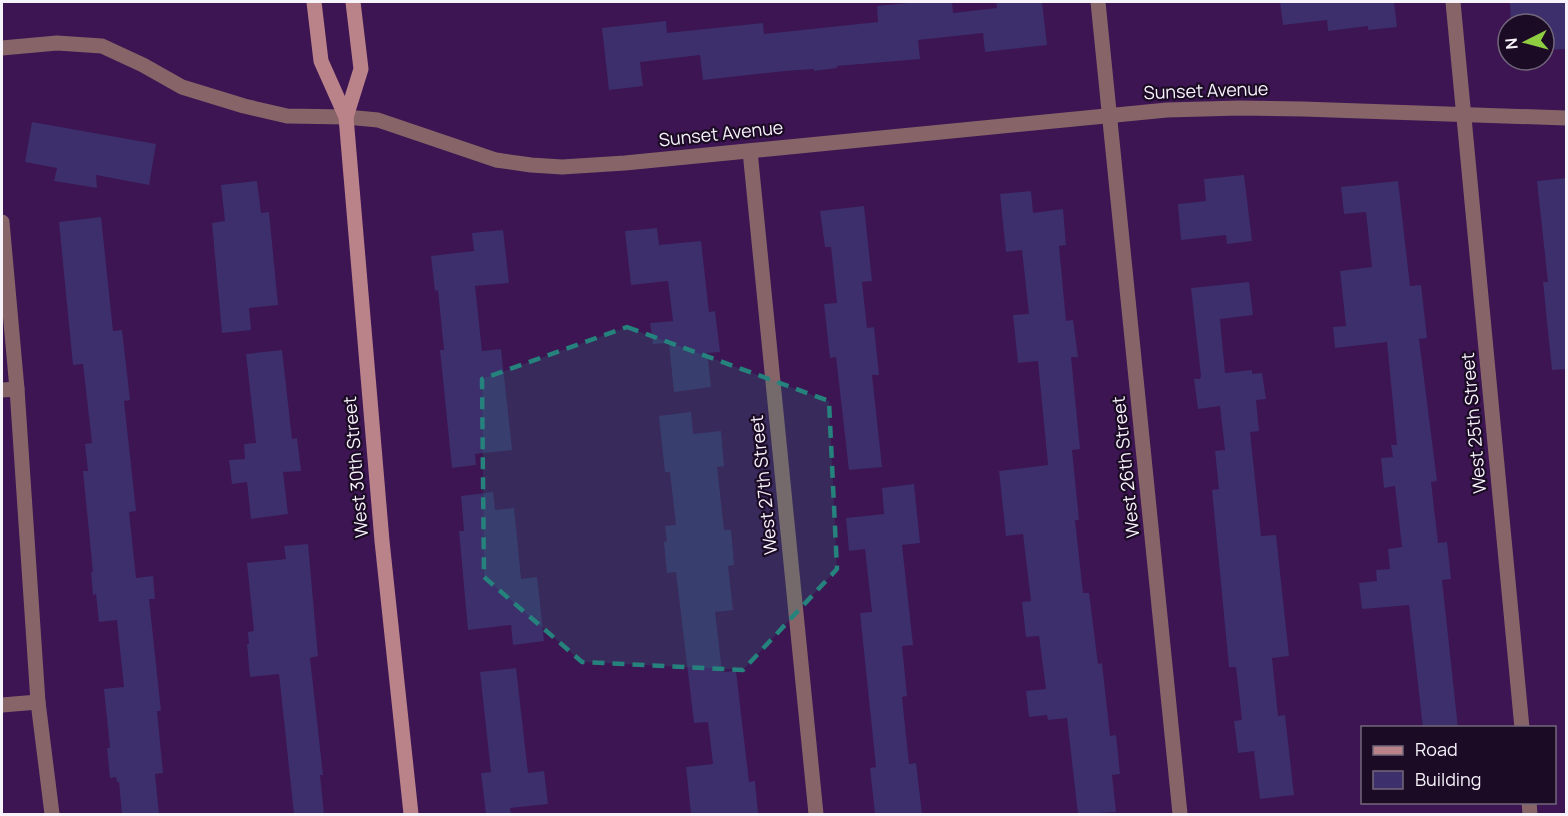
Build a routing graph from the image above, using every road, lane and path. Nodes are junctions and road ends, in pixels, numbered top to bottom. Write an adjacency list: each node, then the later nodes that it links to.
1 (314, 2): 8 (main road)
2 (353, 2): 8 (main road)
3 (1098, 2): 6 (street, West 26th Street)
4 (1453, 2): 7 (street, West 25th Street)
5 (2, 48): 8 (street, Sunset Avenue)
6 (1110, 115): 7 (street, Sunset Avenue); 10 (street, Sunset Avenue); 19 (street, West 26th Street)
7 (1464, 115): 9 (street, Sunset Avenue); 15 (street, West 25th Street)
8 (346, 117): 10 (street, Sunset Avenue); 17 (main road, West 30th Street)
9 (1566, 118)
10 (750, 151): 18 (street, West 27th Street)
11 (2, 222): 12 (street)
12 (9, 390): 13 (street)
13 (38, 702): 14 (street); 16 (street)
14 (2, 705)
15 (1522, 726)
16 (52, 814)
17 (411, 814)
18 (816, 814)
19 (1180, 814)

